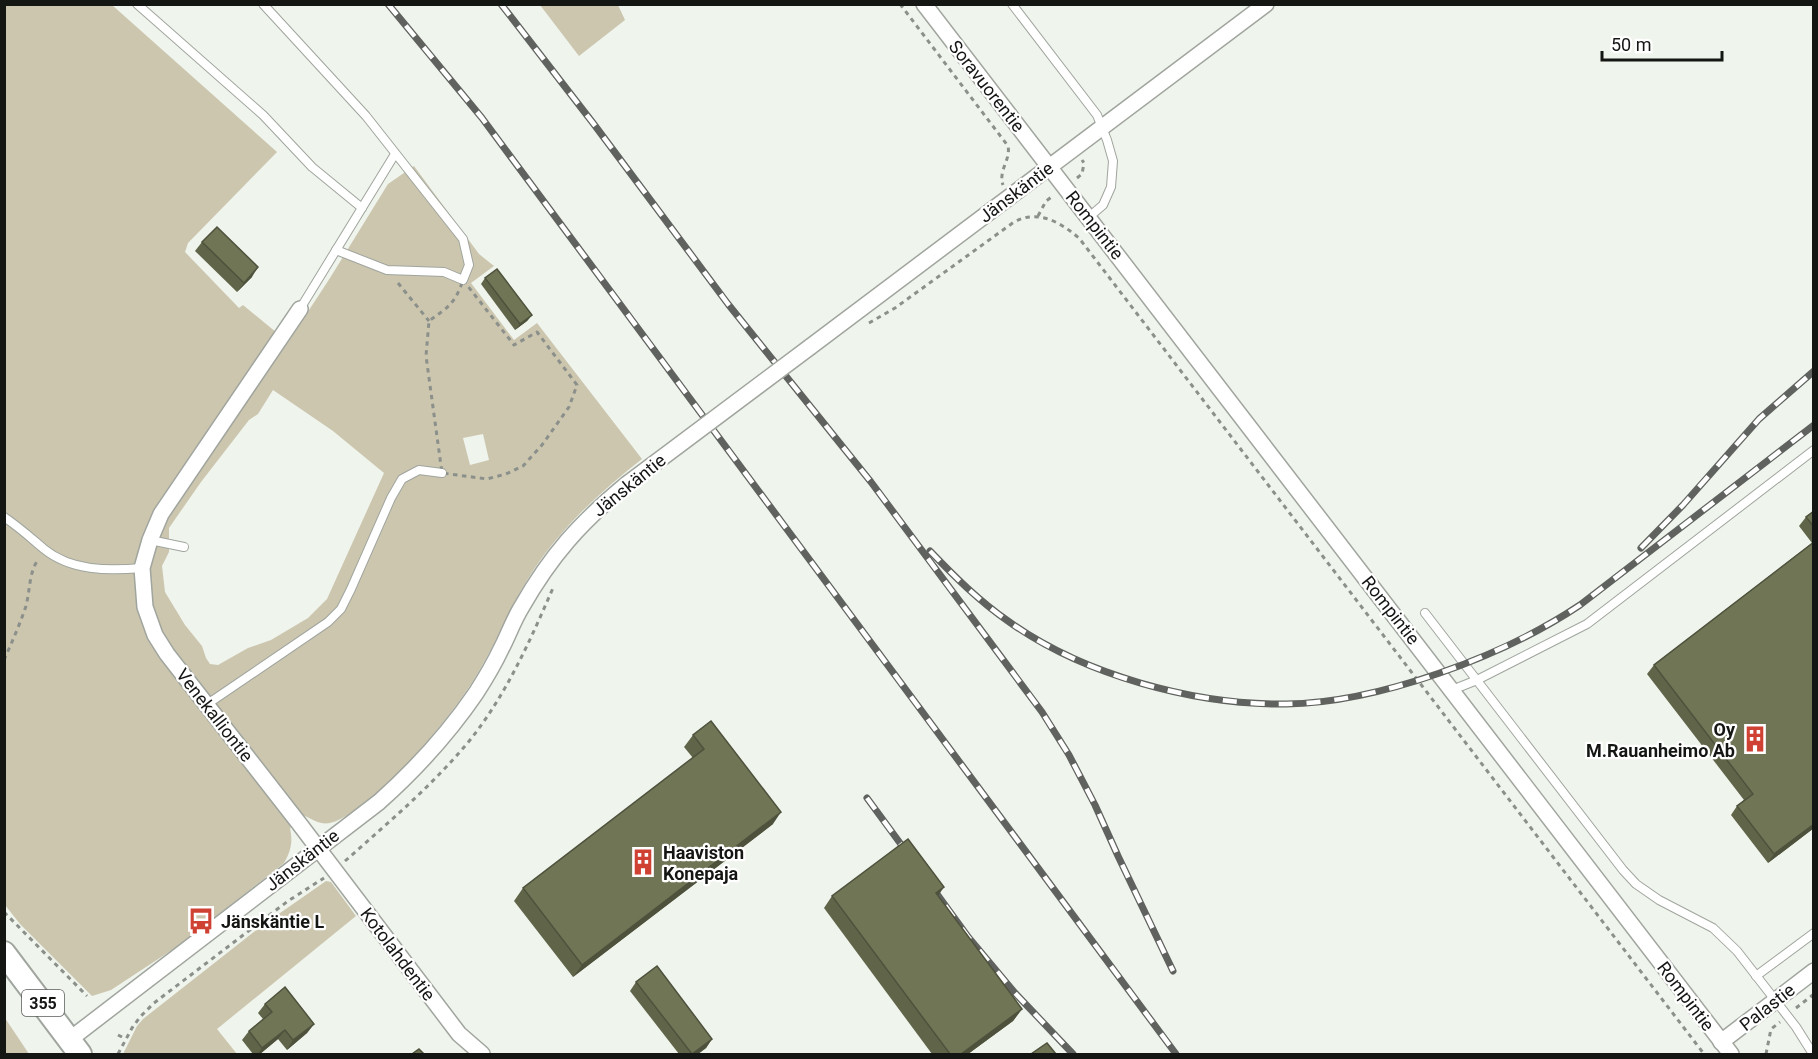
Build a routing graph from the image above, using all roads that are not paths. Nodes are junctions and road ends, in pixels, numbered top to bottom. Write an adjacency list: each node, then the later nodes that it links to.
1 (137, 4): 9 (lane)
2 (263, 4): 7 (lane)
3 (924, 4): 8 (street, Soravuorentie)
4 (1012, 4): 6 (lane)
5 (1266, 4): 6 (street, Jänskäntie)
6 (1102, 128): 8 (street, Jänskäntie); 10 (lane)
7 (395, 154): 9 (lane); 11 (lane)
8 (1050, 167): 10 (street, Rompintie); 23 (street, Jänskäntie, bridge)
9 (362, 208): 11 (lane)
10 (1089, 217): 21 (street, Rompintie)
11 (336, 250): 12 (lane)
12 (300, 309): 16 (street, Venekalliontie)
13 (1814, 450): 20 (lane)
14 (442, 472): 22 (lane)
15 (4, 517): 18 (lane)
16 (150, 540): 17 (lane); 18 (street, Venekalliontie)
17 (184, 547)
18 (142, 568): 22 (street, Venekalliontie)
19 (1425, 613): 20 (lane)
20 (1477, 680): 21 (lane); 27 (lane)
21 (1452, 690): 30 (street, Rompintie)
22 (206, 705): 23 (street, Venekalliontie)
23 (318, 849): 29 (street, Jänskäntie); 31 (street, Kotolahdentie)
24 (1814, 933): 27 (lane)
25 (4, 953): 29 (main road, 355)
26 (1814, 971): 28 (street, Palastie)
27 (1756, 976): 28 (lane)
28 (1776, 1000): 30 (street, Palastie); 32 (lane)
29 (74, 1047)
30 (1726, 1048)
31 (482, 1054)
32 (1813, 1054)

